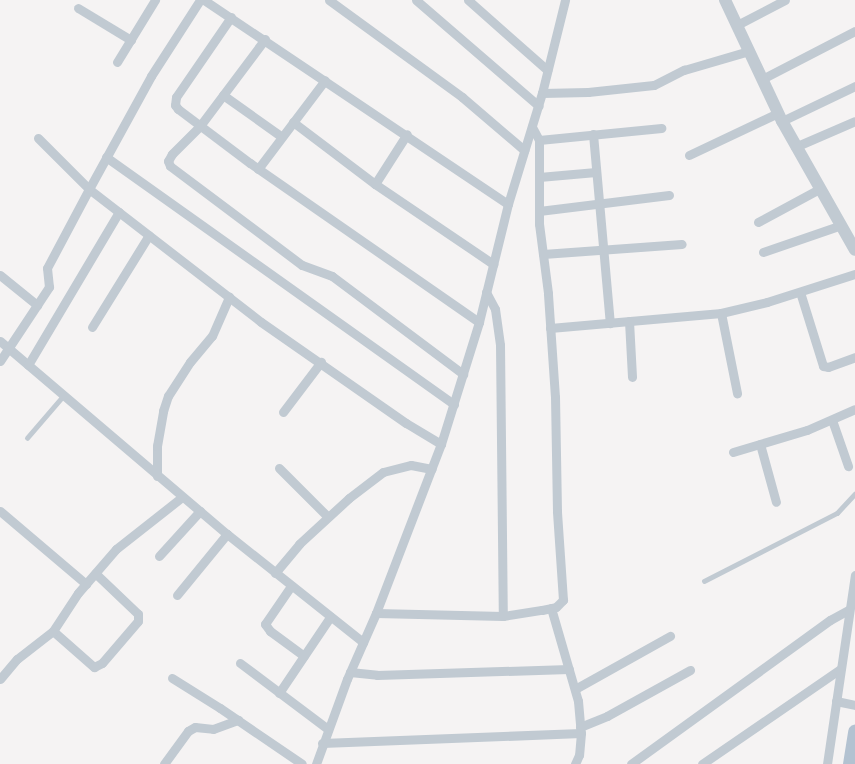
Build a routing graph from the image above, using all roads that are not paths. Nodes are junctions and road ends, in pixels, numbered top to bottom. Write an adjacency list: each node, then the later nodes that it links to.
1 (155, 0): 14 (street)
2 (202, 0): 10 (street); 38 (street)
3 (329, 0): 36 (street)
4 (416, 0): 23 (street)
5 (468, 0): 17 (street)
6 (565, 0): 17 (street)
7 (725, 0): 11 (street)
8 (785, 0): 11 (street)
9 (78, 8): 14 (street)
10 (231, 17): 13 (street); 27 (street)
11 (737, 25): 15 (street)
12 (855, 31): 18 (street)
13 (265, 39): 19 (street); 22 (street)
14 (131, 40): 16 (street)
15 (749, 51): 18 (street); 21 (street)
16 (117, 62)
17 (547, 70): 21 (street)
18 (762, 79): 24 (street)
19 (326, 80): 26 (street); 30 (street)
20 (855, 86): 24 (street)
21 (542, 93): 23 (street)
22 (223, 95): 27 (street); 32 (street)
23 (539, 106): 28 (street)
24 (780, 117): 35 (street); 37 (street)
25 (855, 121): 35 (street)
26 (294, 122): 32 (street); 42 (street)
27 (200, 126): 39 (street); 77 (street)
28 (532, 127): 34 (street); 36 (street)
29 (661, 128): 31 (street)
30 (407, 134): 42 (street); 46 (street)
31 (592, 134): 34 (street); 40 (street)
32 (282, 137): 39 (street)
33 (38, 138): 43 (street)
34 (539, 140): 41 (street)
35 (795, 147): 44 (street)
36 (524, 150): 46 (street)
37 (688, 155)
38 (106, 157): 43 (street); 81 (street)
39 (258, 169): 67 (street)
40 (596, 172): 41 (street); 47 (street)
41 (539, 177): 48 (street)
42 (375, 184): 58 (street)
43 (89, 189): 49 (street); 64 (street)
44 (819, 189): 50 (street); 51 (street)
45 (669, 195): 47 (street)
46 (508, 204): 58 (street)
47 (599, 204): 48 (street); 54 (street)
48 (539, 211): 57 (street)
49 (119, 212): 52 (street); 76 (street)
50 (758, 222)
51 (848, 230): 55 (street); 56 (street)
52 (149, 235): 63 (street); 69 (street)
53 (682, 244): 54 (street)
54 (603, 250): 57 (street); 68 (street)
55 (855, 250)
56 (763, 252)
57 (543, 254): 70 (street)
58 (493, 264): 61 (street)
59 (0, 274): 64 (street)
60 (855, 274): 62 (street)
61 (486, 292): 67 (street); 111 (street)
62 (800, 292): 65 (street); 73 (street)
63 (229, 297): 75 (street); 92 (street)
64 (37, 305): 72 (street)
65 (721, 313): 66 (street); 79 (street)
66 (629, 321): 68 (street); 78 (street)
67 (479, 322): 77 (street)
68 (610, 323): 70 (street)
69 (92, 327)
70 (550, 328): 108 (street)
71 (0, 341): 72 (street)
72 (8, 348): 74 (street); 76 (street)
73 (855, 357)
74 (0, 362)
75 (321, 362): 83 (street); 86 (street)
76 (28, 365): 80 (street)
77 (463, 374): 81 (street)
78 (632, 377)
79 (737, 393)
80 (63, 396): 85 (lane); 92 (street)
81 (454, 404): 86 (street)
82 (855, 409): 84 (street)
83 (283, 412)
84 (832, 420): 87 (street); 89 (street)
85 (27, 438)
86 (441, 444): 91 (street)
87 (760, 444): 88 (street); 95 (street)
88 (733, 452)
89 (848, 466)
90 (279, 468): 98 (street)
91 (432, 469): 98 (street); 109 (street)
92 (157, 476): 94 (street)
93 (855, 494): 104 (lane)
94 (182, 497): 97 (street); 101 (street)
95 (776, 502)
96 (0, 511): 105 (street)
97 (200, 511): 99 (street); 100 (street)
98 (328, 517): 102 (street)
99 (227, 534): 102 (street); 107 (street)
100 (159, 556)
101 (95, 573): 105 (street); 113 (street)
102 (275, 573): 106 (street)
103 (855, 576): 110 (street)
104 (704, 580)
105 (86, 584): 113 (street)
106 (291, 586): 112 (street); 116 (street)
107 (177, 595)
108 (551, 608): 111 (street); 118 (street)
109 (376, 613): 111 (street); 115 (street)
110 (850, 614): 119 (street); 137 (street)
111 (503, 616)
112 (330, 617): 115 (street); 116 (street)
113 (53, 631): 123 (street)
114 (670, 636): 124 (street)
115 (363, 642): 121 (street)
116 (304, 656): 125 (street)
117 (240, 663): 125 (street)
118 (569, 669): 121 (street); 124 (street)
119 (840, 669): 126 (street); 138 (street)
120 (690, 670): 130 (street)
121 (350, 672): 129 (street)
122 (172, 678): 128 (street)
123 (0, 679)
124 (575, 689): 130 (street)
125 (279, 693): 129 (street)
126 (836, 701): 127 (street); 139 (street)
127 (855, 705)
128 (238, 720): 133 (street); 134 (street)
129 (328, 729): 132 (street)
130 (580, 730): 132 (street); 136 (street)
131 (855, 731): 140 (main road)
132 (322, 743): 135 (street)
133 (164, 764)
134 (302, 764)
135 (316, 764)
136 (575, 764)
137 (632, 764)
138 (702, 764)
139 (826, 764)
140 (850, 764)

